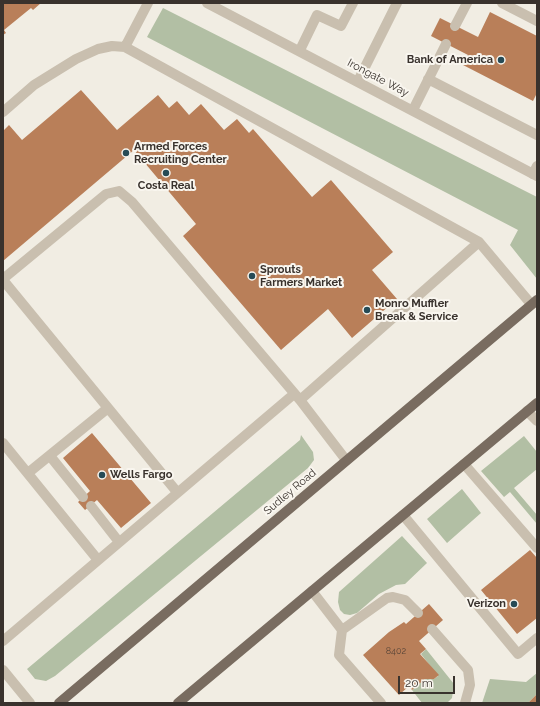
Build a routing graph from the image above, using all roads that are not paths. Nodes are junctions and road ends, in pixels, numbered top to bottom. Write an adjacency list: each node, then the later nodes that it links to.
1 (148, 3): 10 (street)
2 (208, 3): 11 (street, Irongate Way)
3 (353, 3): 11 (street)
4 (397, 3): 13 (street)
5 (467, 3): 8 (street)
6 (502, 3): 7 (street)
7 (537, 21)
8 (455, 26)
9 (446, 44): 12 (street)
10 (125, 47): 15 (street); 18 (street)
11 (300, 50): 13 (street, Irongate Way)
12 (428, 79): 14 (street); 16 (street)
13 (358, 81): 14 (street, Irongate Way)
14 (413, 110): 17 (street, Irongate Way)
15 (3, 112)
16 (537, 135)
17 (536, 172)
18 (479, 242): 20 (street); 21 (street)
19 (3, 280): 21 (street); 23 (street)
20 (534, 302): 28 (main road, Sudley Road)
21 (297, 397): 28 (street); 31 (street)
22 (537, 403): 24 (main road)
23 (108, 408): 27 (street); 31 (street)
24 (527, 411): 25 (street); 29 (main road)
25 (537, 421)
26 (3, 443): 30 (street)
27 (50, 456): 30 (street); 32 (street)
28 (346, 460): 46 (main road, Sudley Road)
29 (464, 464): 34 (main road); 36 (street)
30 (28, 474): 37 (street)
31 (177, 492): 35 (street)
32 (83, 497)
33 (90, 506): 35 (street)
34 (403, 515): 38 (main road); 42 (street)
35 (119, 542): 37 (street)
36 (537, 548)
37 (98, 560): 43 (street)
38 (312, 591): 41 (street); 47 (main road)
39 (418, 613): 41 (street)
40 (432, 629): 49 (street)
41 (342, 630): 48 (street)
42 (537, 638)
43 (3, 641)
44 (3, 670): 45 (street)
45 (30, 703)
46 (59, 703)
47 (178, 703)
48 (381, 703)
49 (465, 703)

